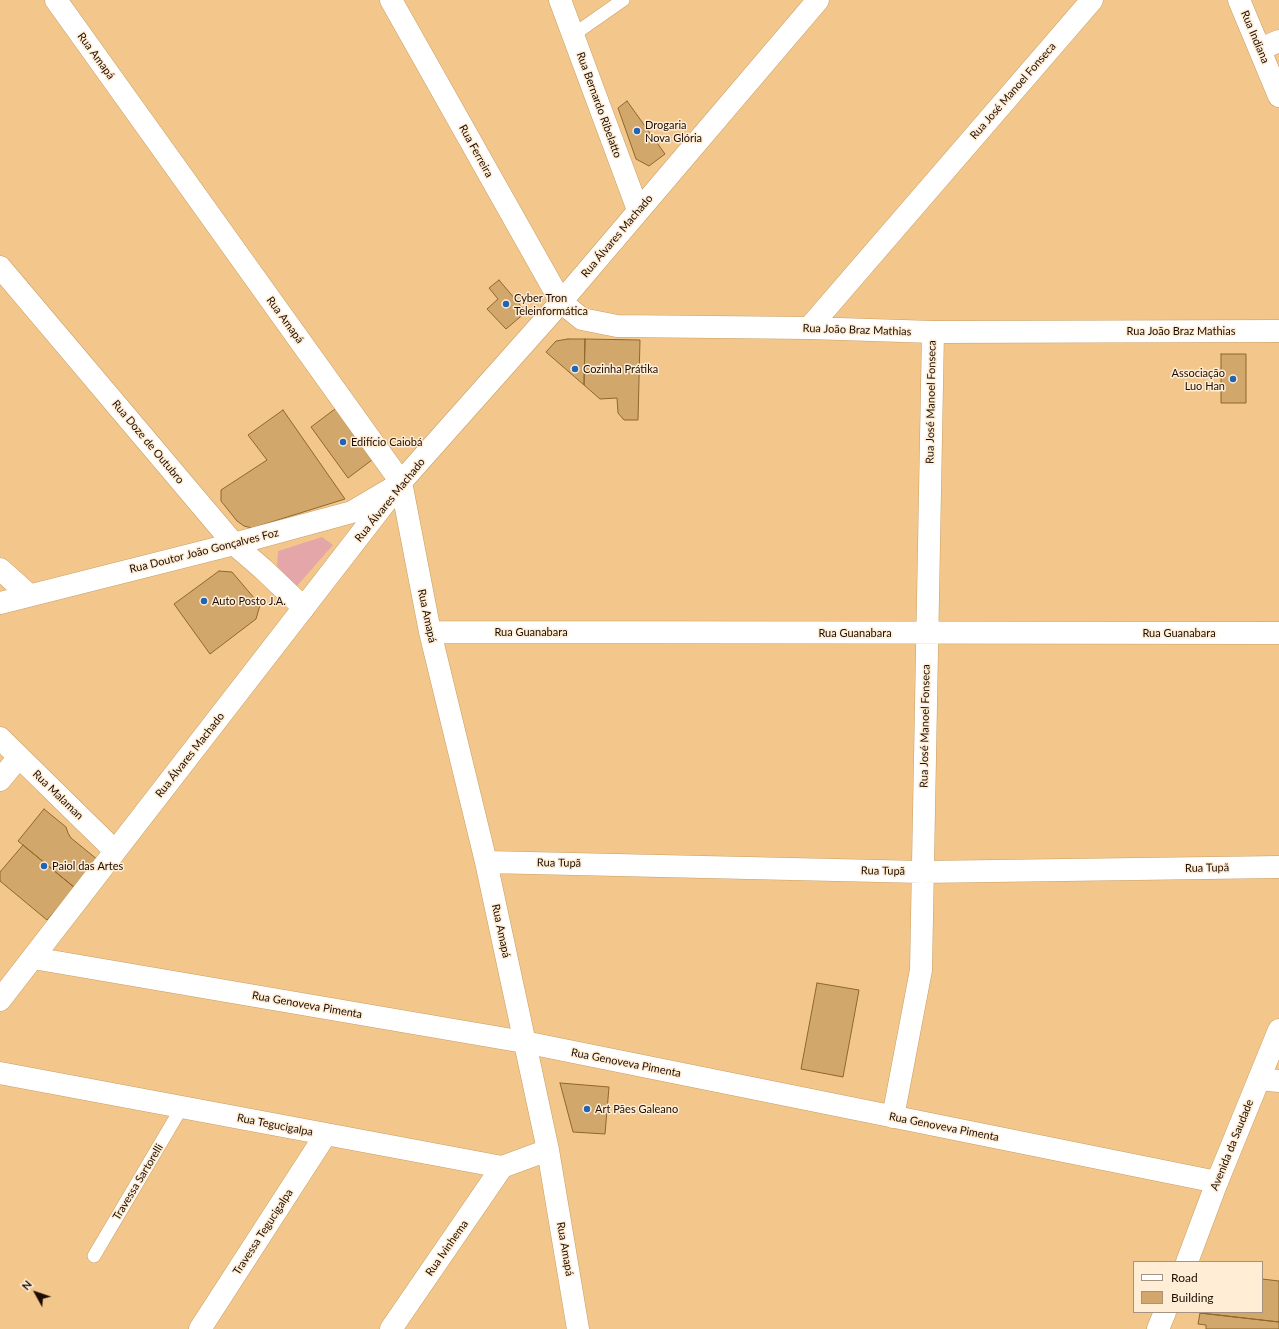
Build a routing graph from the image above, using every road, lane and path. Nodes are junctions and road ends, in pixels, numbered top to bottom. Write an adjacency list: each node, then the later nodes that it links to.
1 (56, 0): 17 (street, Rua Amapá)
2 (391, 0): 13 (street, Rua Ferreira)
3 (560, 0): 8 (street, Rua Bernardo Ribelatto)
4 (623, 0): 8 (lane)
5 (818, 0): 11 (street, Rua Álvares Machado)
6 (1092, 0): 14 (street, Rua José Manoel Fonseca)
7 (1240, 0): 9 (street, Rua Indiana)
8 (573, 35): 11 (street, Rua Bernardo Ribelatto)
9 (1270, 45): 10 (street, Rua Indiana)
10 (1279, 96)
11 (638, 210): 13 (street, Rua Álvares Machado)
12 (0, 267): 18 (street, Rua Doze de Outubro)
13 (561, 302): 14 (street, Rua João Braz Mathias); 17 (street, Rua Álvares Machado)
14 (809, 328): 16 (street, Rua João Braz Mathias)
15 (1279, 331): 16 (street, Rua João Braz Mathias)
16 (933, 332): 24 (street, Rua José Manoel Fonseca)
17 (401, 482): 18 (street, Rua Doutor João Gonçalves Foz); 22 (street, Rua Álvares Machado); 23 (street, Rua Amapá)
18 (234, 544): 20 (street, Rua Doutor João Gonçalves Foz); 22 (street, Rua Doze de Outubro)
19 (0, 569): 20 (street)
20 (29, 595): 21 (street, Rua Doutor João Gonçalves Foz)
21 (0, 603)
22 (304, 608): 29 (street, Rua Álvares Machado)
23 (430, 632): 24 (street, Rua Guanabara); 30 (street, Rua Amapá)
24 (927, 633): 25 (street, Rua Guanabara); 32 (street, Rua José Manoel Fonseca)
25 (1279, 633)
26 (0, 738): 27 (street, Rua Malaman)
27 (19, 757): 28 (street); 29 (street, Rua Malaman)
28 (0, 780)
29 (115, 851): 33 (street, Rua Álvares Machado)
30 (486, 862): 32 (street, Rua Tupã); 36 (street, Rua Amapá)
31 (1279, 867): 32 (street, Rua Tupã)
32 (922, 872): 40 (street, Rua José Manoel Fonseca)
33 (33, 958): 34 (street, Rua Álvares Machado); 36 (street, Rua Genoveva Pimenta)
34 (0, 1000)
35 (1279, 1030): 38 (street, Avenida da Saudade)
36 (524, 1042): 40 (street, Rua Genoveva Pimenta); 42 (street, Rua Amapá)
37 (0, 1072): 39 (street, Rua Tegucigalpa)
38 (1269, 1080): 44 (street, Avenida da Saudade)
39 (182, 1107): 41 (street, Rua Tegucigalpa); 45 (lane, Travessa Sartorelli)
40 (893, 1117): 44 (street, Rua Genoveva Pimenta)
41 (326, 1134): 43 (street, Rua Tegucigalpa); 48 (street, Travessa Tegucigalpa)
42 (548, 1150): 43 (street); 50 (street, Rua Amapá)
43 (502, 1167): 49 (street, Rua Ivinhema)
44 (1217, 1182): 46 (street, Avenida da Saudade)
45 (94, 1256)
46 (1187, 1261)
47 (1165, 1313): 51 (street)
48 (200, 1329)
49 (391, 1329)
50 (578, 1329)
51 (1158, 1329)

